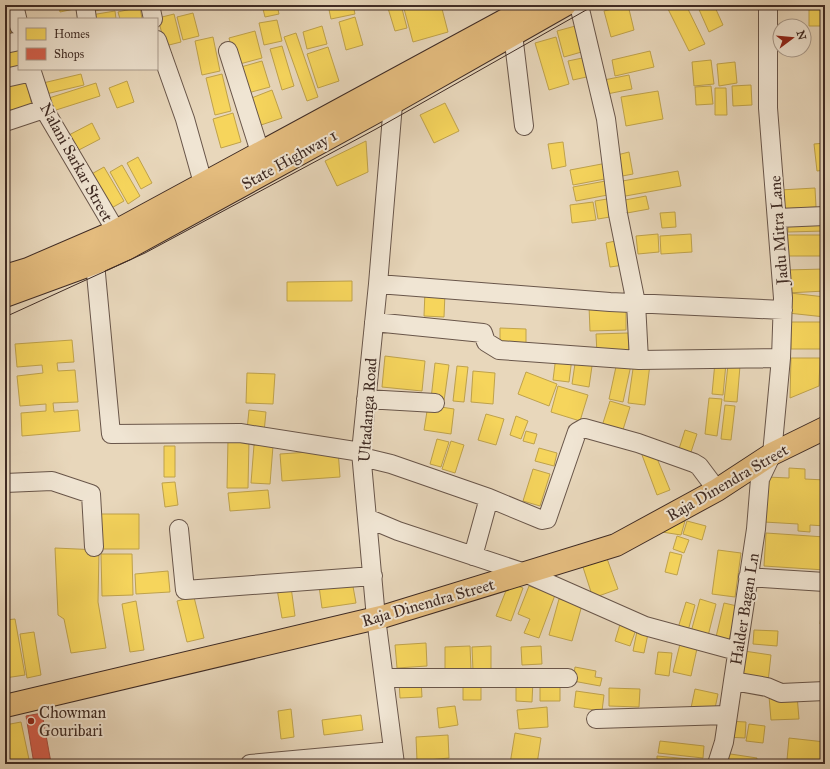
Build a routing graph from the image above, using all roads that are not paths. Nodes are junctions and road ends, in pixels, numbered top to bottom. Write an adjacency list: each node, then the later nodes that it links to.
1 (14, 5): 10 (street)
2 (85, 5): 8 (street)
3 (150, 5): 9 (street)
4 (533, 5): 18 (main road)
5 (565, 5): 11 (main road, State Highway 1)
6 (579, 5): 32 (street)
7 (768, 5): 26 (street, Jadu Mitra Lane)
8 (86, 18)
9 (153, 18)
10 (18, 22)
11 (513, 34): 19 (main road, State Highway 1); 22 (street)
12 (18, 41): 14 (street)
13 (158, 43): 24 (street)
14 (5, 44)
15 (228, 51): 23 (street)
16 (31, 70): 17 (street); 20 (street, Nalani Sarkar Street)
17 (5, 78)
18 (393, 80): 19 (street, Ultadanga Road); 23 (main road)
19 (394, 102): 27 (main road, State Highway 1); 30 (street, Ultadanga Road)
20 (44, 109): 21 (street); 27 (street, Nalani Sarkar Street)
21 (5, 122)
22 (524, 126)
23 (260, 152): 24 (main road)
24 (203, 183): 27 (main road)
25 (825, 216): 26 (street)
26 (778, 218): 33 (street, Jadu Mitra Lane)
27 (121, 240): 28 (main road, State Highway 1); 29 (main road)
28 (95, 263): 31 (main road, State Highway 1); 40 (street)
29 (5, 276)
30 (378, 284): 32 (street); 34 (street, Ultadanga Road)
31 (5, 296)
32 (636, 303): 33 (street); 36 (street)
33 (783, 310): 35 (street, Jadu Mitra Lane)
34 (374, 322): 36 (street); 37 (street, Ultadanga Road)
35 (781, 358): 36 (street); 41 (street, Jadu Mitra Lane)
36 (639, 360)
37 (366, 399): 38 (street); 40 (street, Ultadanga Road)
38 (435, 403)
39 (825, 428): 41 (main road, Raja Dinendra Street)
40 (361, 454): 44 (street); 45 (street, Ultadanga Road)
41 (772, 454): 43 (main road, Raja Dinendra Street); 51 (street, Halder Bagan Ln)
42 (5, 483): 47 (street)
43 (717, 490): 44 (street); 49 (main road, Raja Dinendra Street)
44 (489, 498): 48 (street)
45 (367, 518): 48 (street); 50 (street, Ultadanga Road)
46 (179, 528): 50 (street)
47 (94, 547)
48 (474, 556): 49 (street)
49 (525, 573): 53 (main road, Raja Dinendra Street); 54 (street)
50 (372, 576): 53 (street, Ultadanga Road)
51 (748, 577): 52 (street); 54 (street, Halder Bagan Ln)
52 (825, 582)
53 (376, 618): 55 (street, Ultadanga Road); 59 (main road, Raja Dinendra Street)
54 (737, 651): 57 (street, Halder Bagan Ln)
55 (384, 678): 56 (street); 62 (street, Ultadanga Road)
56 (568, 678)
57 (733, 682): 58 (street); 60 (street, Halder Bagan Ln)
58 (825, 691)
59 (5, 706)
60 (727, 715): 61 (street); 64 (street, Halder Bagan Ln)
61 (596, 719)
62 (394, 757): 63 (street)
63 (250, 764)
64 (717, 764)

